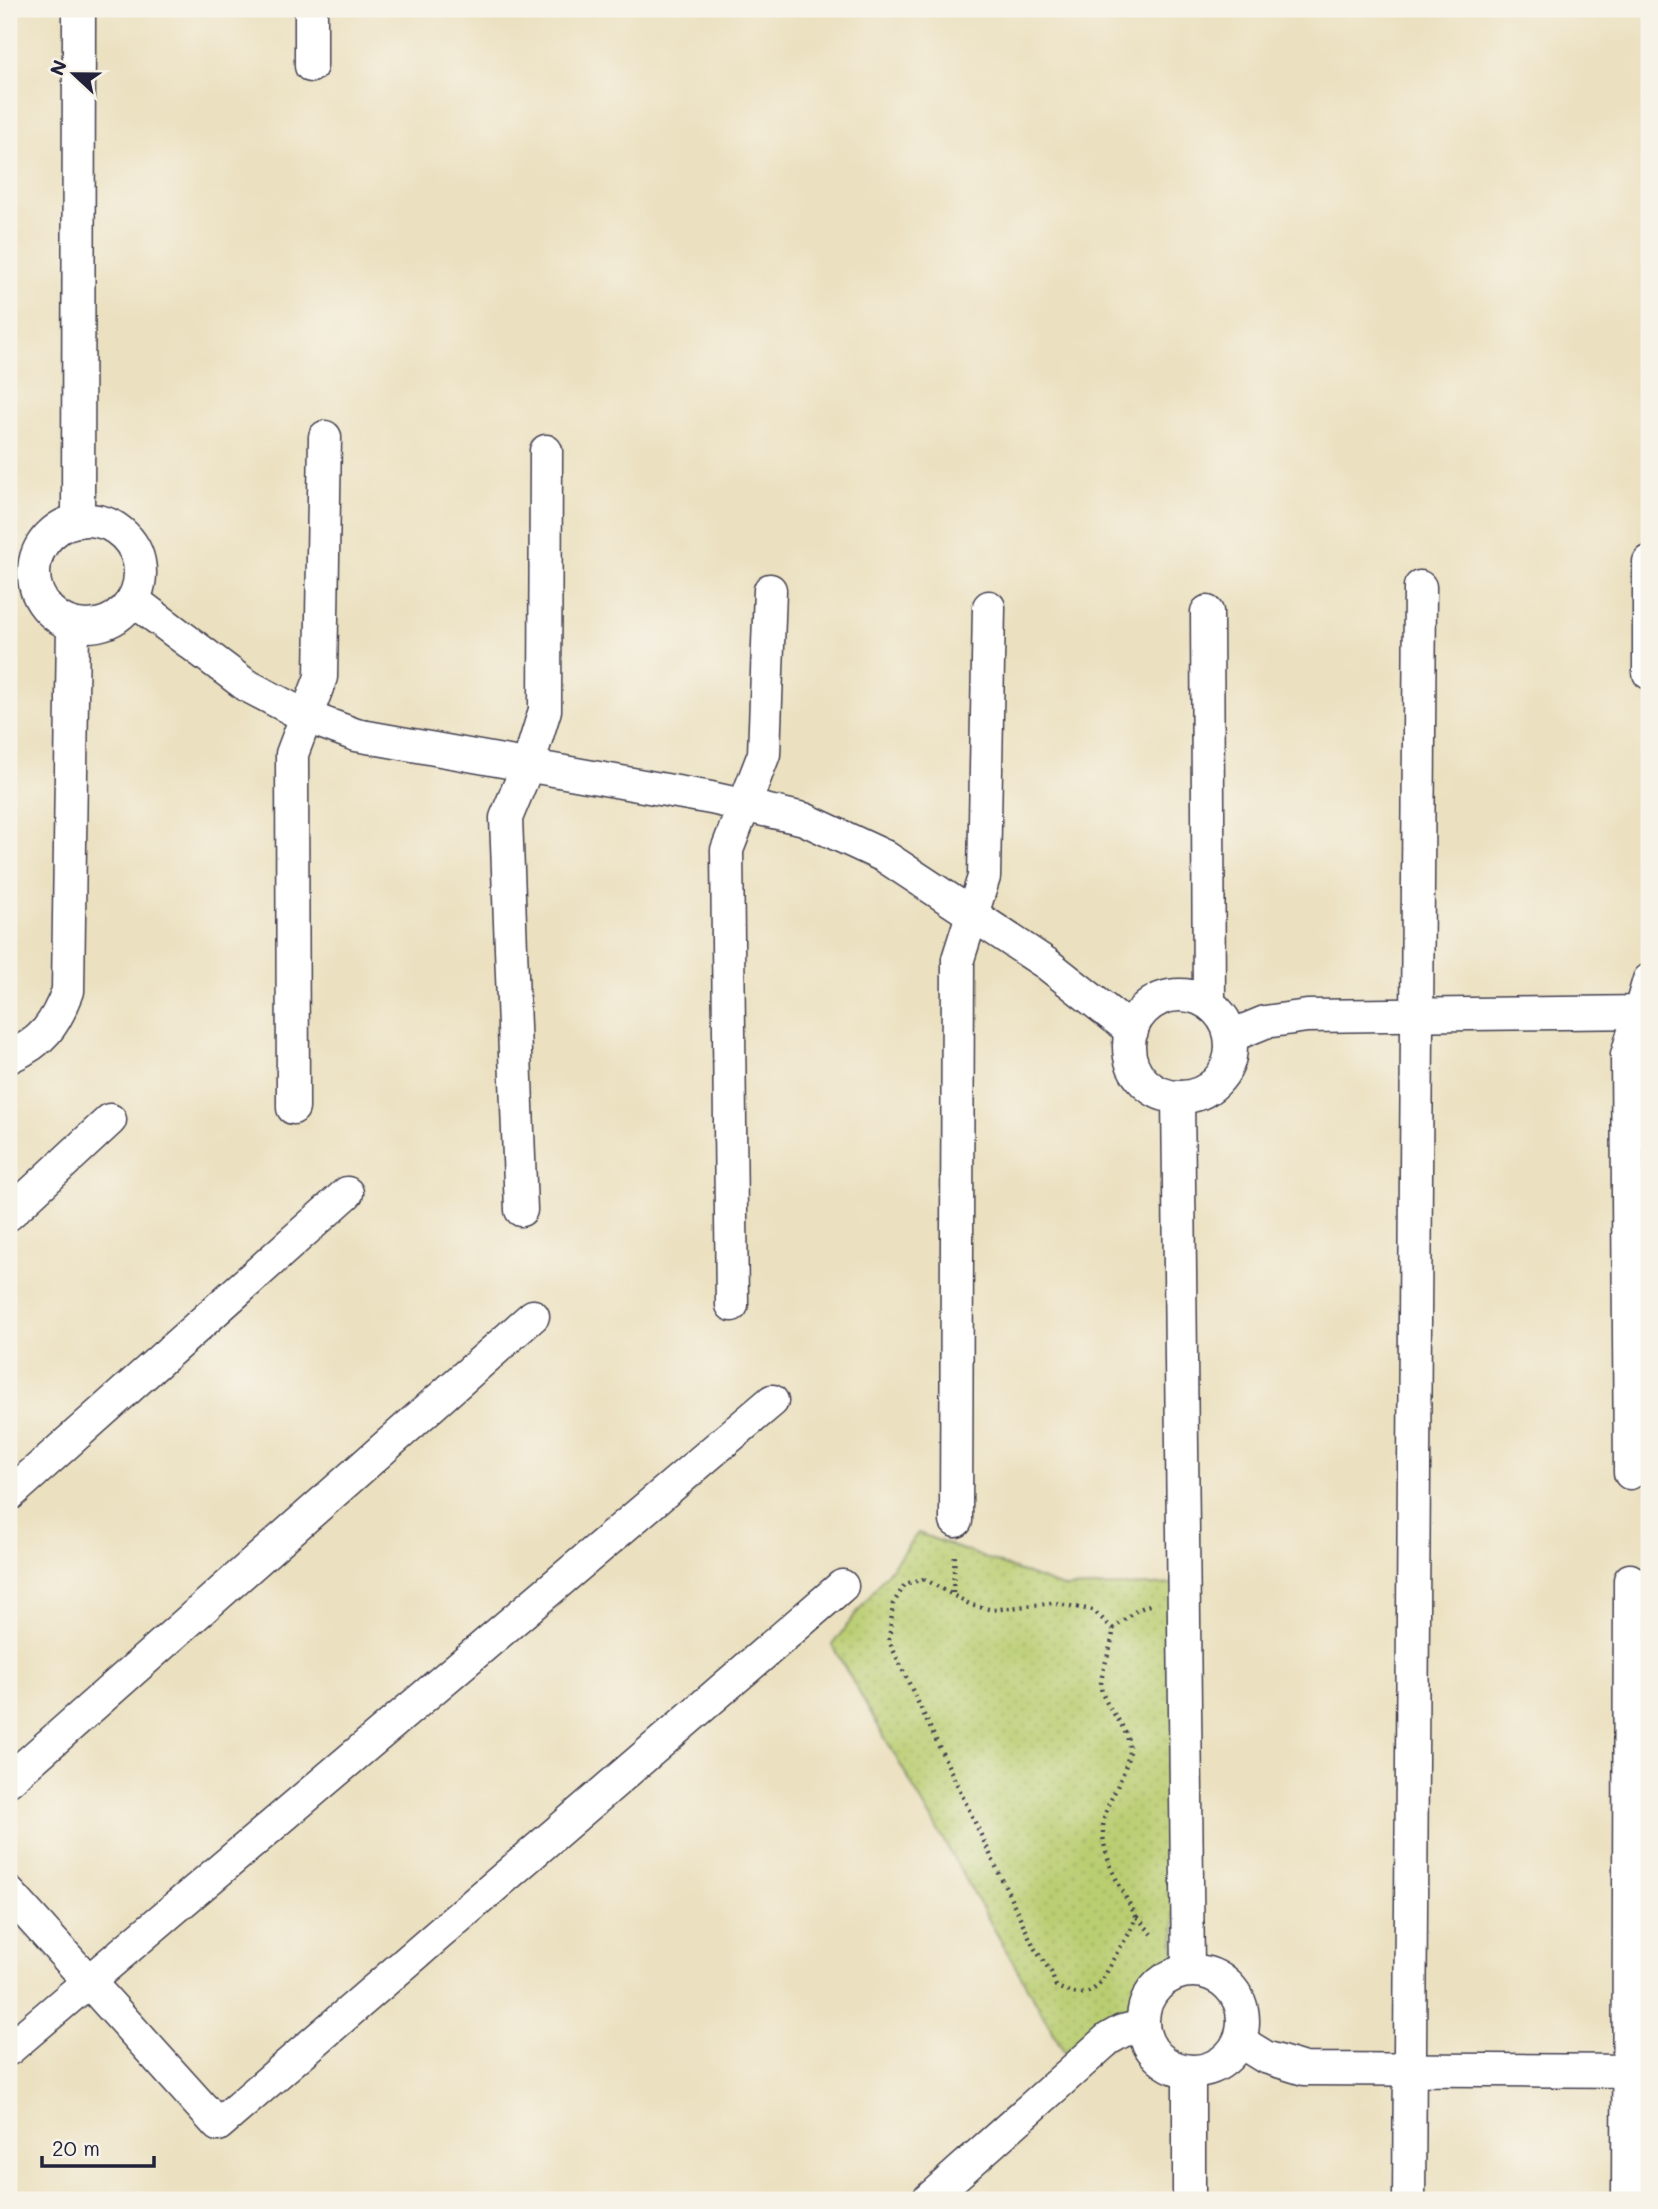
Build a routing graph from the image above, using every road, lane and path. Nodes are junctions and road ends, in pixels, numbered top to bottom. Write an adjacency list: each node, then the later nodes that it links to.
1 (79, 9): 6 (street)
2 (311, 9): 3 (street)
3 (311, 66)
4 (325, 437): 15 (street)
5 (546, 451): 16 (street)
6 (78, 521): 10 (street); 13 (street)
7 (1648, 562): 14 (street)
8 (1420, 587): 22 (street)
9 (770, 590): 17 (street)
10 (133, 600): 13 (street); 15 (street)
11 (989, 607): 18 (street)
12 (1207, 612): 20 (street)
13 (73, 625): 25 (street)
14 (1649, 673)
15 (307, 717): 16 (street); 27 (street)
16 (528, 765): 17 (street); 30 (street)
17 (745, 805): 18 (street); 32 (street)
18 (974, 914): 23 (street); 37 (street)
19 (1649, 980): 21 (street)
20 (1209, 1003): 23 (street); 24 (street)
21 (1644, 1012): 22 (street); 35 (street)
22 (1417, 1014): 24 (street); 48 (street)
23 (1132, 1031): 26 (street)
24 (1231, 1036): 26 (street)
25 (9, 1056)
26 (1178, 1097): 43 (street)
27 (293, 1108)
28 (110, 1120): 31 (street)
29 (347, 1193): 36 (street)
30 (521, 1210)
31 (9, 1214)
32 (732, 1305)
33 (533, 1315): 41 (street)
34 (772, 1401): 44 (street)
35 (1630, 1473)
36 (9, 1495)
37 (956, 1521)
38 (1630, 1580): 50 (street)
39 (842, 1586): 44 (street)
40 (953, 1594): 40 (path)
41 (9, 1780)
42 (9, 1893): 44 (street)
43 (1188, 1969): 45 (street); 46 (street)
44 (88, 1981): 47 (street)
45 (1143, 2026): 49 (street); 51 (street)
46 (1238, 2041): 48 (street); 49 (street)
47 (9, 2049)
48 (1410, 2068): 50 (street); 54 (street)
49 (1189, 2071): 53 (street)
50 (1639, 2071): 55 (street)
51 (962, 2185): 52 (street)
52 (928, 2200)
53 (1189, 2200)
54 (1409, 2200)
55 (1628, 2200)

